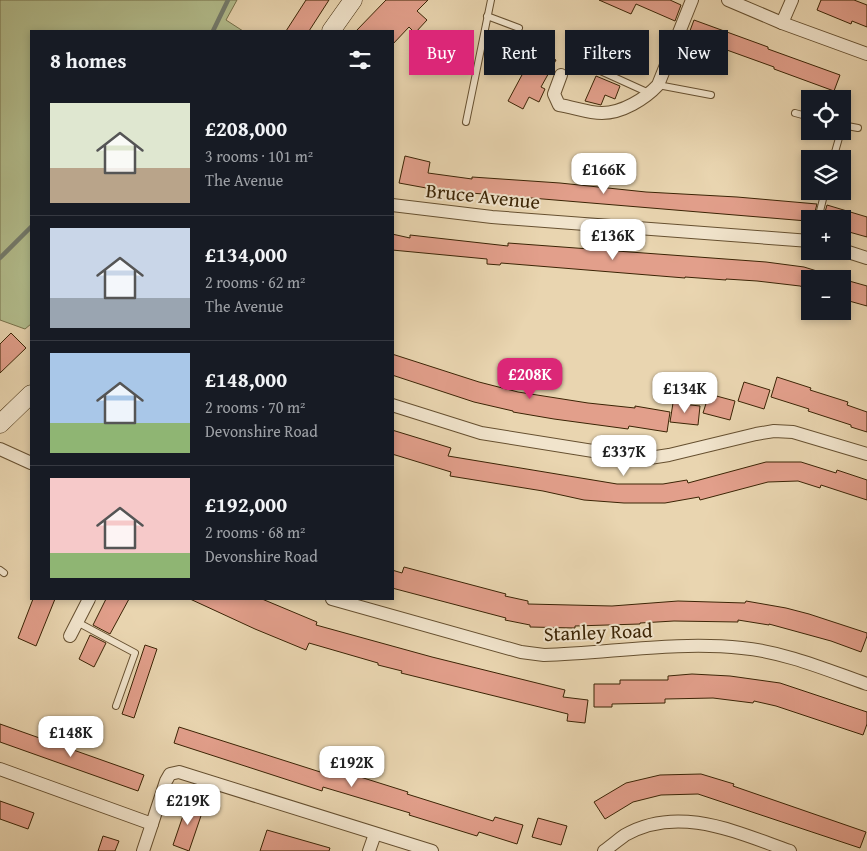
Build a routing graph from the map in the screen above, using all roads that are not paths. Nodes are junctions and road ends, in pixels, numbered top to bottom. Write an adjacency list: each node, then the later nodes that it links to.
1 (353, 0): 9 (street)
2 (491, 0): 6 (lane)
3 (692, 0): 13 (street)
4 (728, 0): 7 (street)
5 (792, 0): 7 (street)
6 (487, 16): 8 (lane); 17 (lane)
7 (782, 23): 10 (street)
8 (519, 28)
9 (332, 30)
10 (867, 54)
11 (561, 75): 13 (street)
12 (614, 75): 13 (lane)
13 (654, 89): 14 (lane)
14 (711, 95)
15 (795, 113): 16 (lane)
16 (801, 115)
17 (466, 122)
18 (851, 126): 19 (lane)
19 (858, 128)
20 (394, 205): 21 (street, Bruce Avenue)
21 (801, 240)
22 (851, 253): 23 (street)
23 (867, 258)
24 (30, 395): 26 (street)
25 (394, 406): 28 (street)
26 (0, 424)
27 (0, 449): 29 (street)
28 (867, 454)
29 (30, 463)
30 (89, 600): 32 (street)
31 (336, 600): 34 (street, Stanley Road)
32 (78, 622): 33 (street); 35 (lane)
33 (70, 636)
34 (867, 684)
35 (116, 706)
36 (0, 769): 37 (street)
37 (152, 824): 38 (street); 39 (street)
38 (375, 834): 40 (street); 41 (street)
39 (143, 851)
40 (369, 851)
41 (432, 851)
42 (604, 851): 43 (street)
43 (790, 851)

